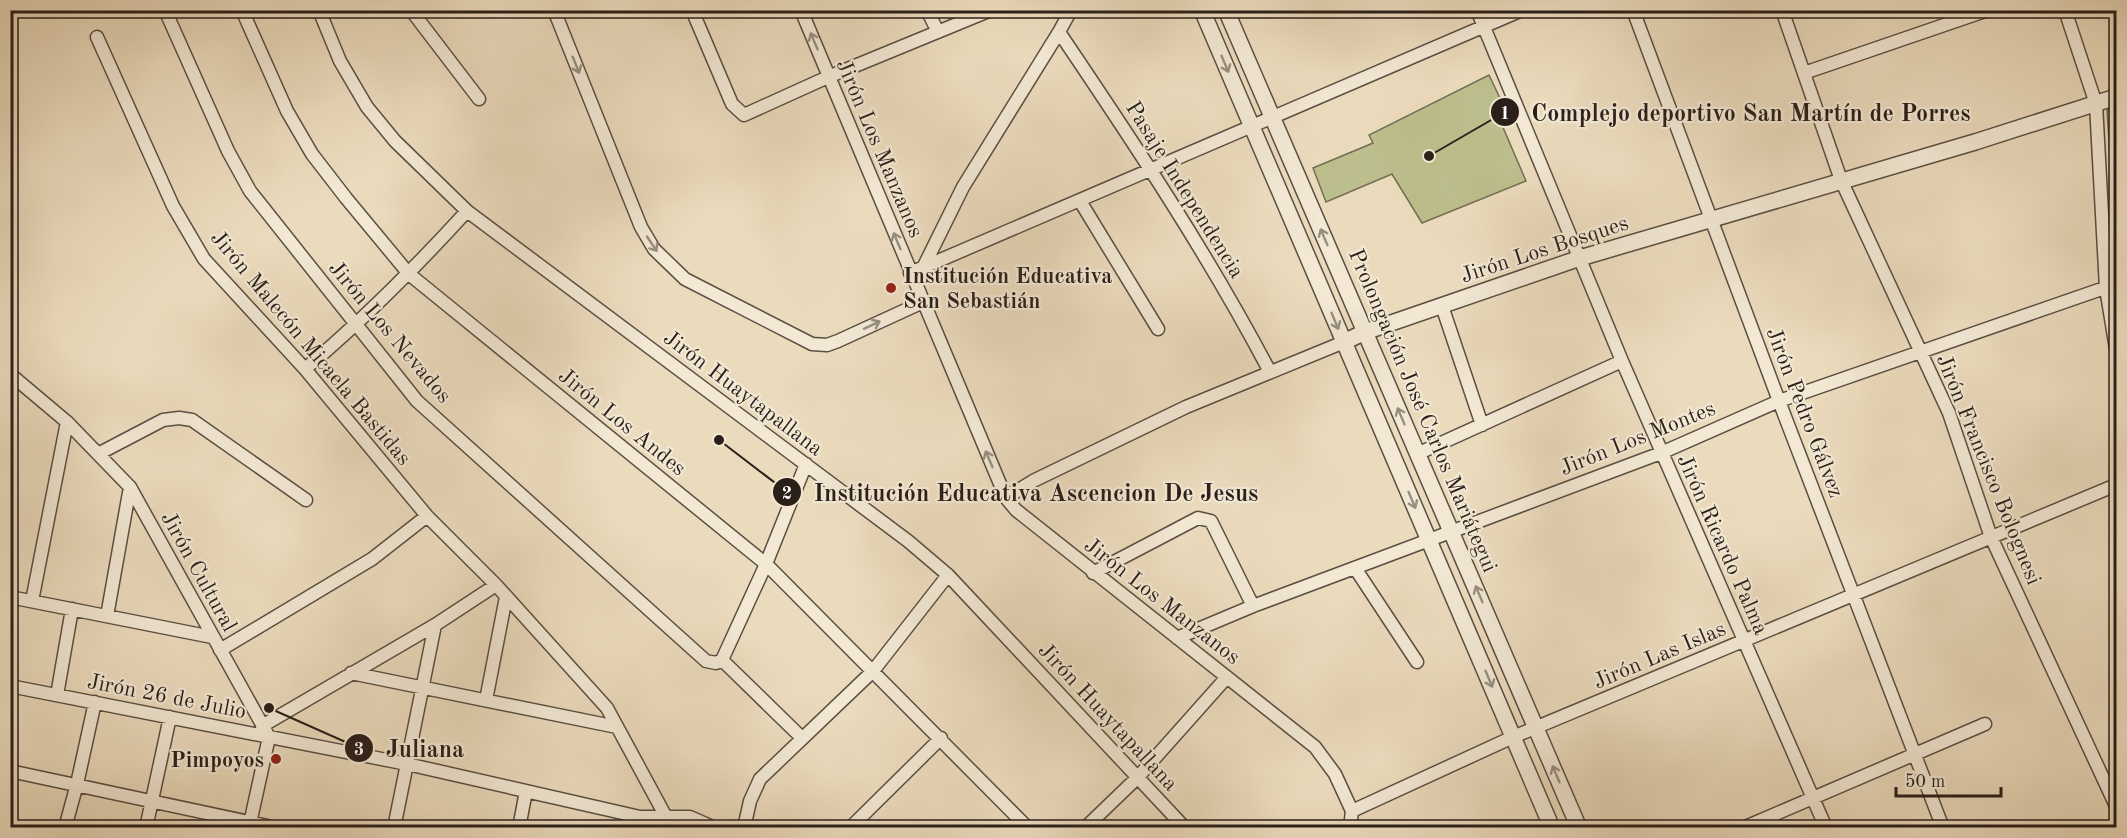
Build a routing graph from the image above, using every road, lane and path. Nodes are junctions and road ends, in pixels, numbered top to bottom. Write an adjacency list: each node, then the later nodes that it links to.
1 (165, 10): 42 (street, Jirón Los Nevados)
2 (242, 10): 38 (street, Jirón Los Andes)
3 (319, 10): 33 (street, Jirón Huaytapallana)
4 (411, 10): 26 (street)
5 (554, 10): 40 (street, one-way to 40)
6 (692, 10): 24 (street)
7 (801, 10): 24 (street, Jirón Los Manzanos, one-way to 7)
8 (927, 10): 20 (street)
9 (991, 10): 20 (street)
10 (1071, 10): 21 (street)
11 (1202, 10): 29 (street, Prolongación José Carlos Mariátegui, one-way to 29)
12 (1226, 10): 28 (street, Prolongación José Carlos Mariátegui)
13 (1477, 10): 19 (street, Jirón Ricardo Palma)
14 (1522, 10): 19 (street)
15 (1633, 10): 34 (street, Jirón Pedro Gálvez)
16 (1782, 10): 23 (street, Jirón Francisco Bolognesi)
17 (1988, 10): 23 (street)
18 (2066, 10): 27 (street)
19 (1484, 28): 28 (street); 35 (street, Jirón Ricardo Palma)
20 (938, 32): 24 (street)
21 (1059, 32): 30 (street, Pasaje Independencia); 36 (street)
22 (97, 37): 49 (street, Jirón Malecón Micaela Bastidas)
23 (1804, 73): 31 (street, Jirón Francisco Bolognesi)
24 (828, 77): 37 (street, Jirón Los Manzanos, one-way to 24)
25 (2116, 97): 27 (street, Jirón Los Bosques)
26 (478, 99)
27 (2096, 104): 31 (street, Jirón Los Bosques); 39 (street)
28 (1273, 118): 29 (street); 44 (street, Prolongación José Carlos Mariátegui, one-way to 28)
29 (1252, 127): 30 (street); 45 (street, Prolongación José Carlos Mariátegui, one-way to 45)
30 (1151, 170): 32 (street); 50 (street, Pasaje Independencia)
31 (1841, 180): 34 (street, Jirón Los Bosques); 47 (street, Jirón Francisco Bolognesi)
32 (1080, 201): 36 (street); 43 (street)
33 (467, 211): 38 (street); 58 (street, Jirón Huaytapallana)
34 (1711, 219): 35 (street, Jirón Los Bosques); 52 (street, Jirón Pedro Gálvez)
35 (1580, 258): 41 (street, Jirón Los Bosques); 48 (street, Jirón Ricardo Palma)
36 (923, 268): 37 (street)
37 (910, 273): 40 (street, Jirón Los Manzanos)
38 (409, 274): 42 (street); 67 (street, Jirón Los Andes)
39 (2111, 286): 46 (street); 47 (street, Jirón Los Montes)
40 (922, 302): 61 (street, Jirón Los Manzanos, one-way to 40)
41 (1442, 306): 44 (street, Jirón Los Bosques); 54 (street)
42 (357, 325): 49 (street); 84 (street, Jirón Los Nevados)
43 (1158, 329)
44 (1365, 332): 45 (street, Jirón Los Bosques); 57 (street, Prolongación José Carlos Mariátegui, one-way to 44)
45 (1344, 342): 50 (street, Jirón Los Bosques); 66 (street, Prolongación José Carlos Mariátegui, one-way to 66)
46 (2116, 349)
47 (1919, 351): 52 (street, Jirón Los Montes); 65 (street, Jirón Francisco Bolognesi)
48 (1622, 361): 54 (street); 55 (street, Jirón Ricardo Palma)
49 (305, 369): 63 (street, Jirón Malecón Micaela Bastidas)
50 (1270, 372): 61 (street, Jirón Los Bosques)
51 (10, 374): 53 (street, Jirón Cultural)
52 (1779, 401): 55 (street, Jirón Los Montes); 72 (street, Jirón Pedro Gálvez)
53 (67, 422): 56 (street, Jirón Cultural); 75 (street)
54 (1482, 425): 57 (street)
55 (1661, 453): 64 (street, Jirón Los Montes); 82 (street, Jirón Ricardo Palma)
56 (98, 454): 60 (street, Jirón Cultural); 62 (street)
57 (1417, 454): 64 (street, Prolongación José Carlos Mariátegui)
58 (806, 464): 67 (street); 70 (street, Jirón Huaytapallana)
59 (2116, 485): 65 (street, Jirón Las Islas)
60 (130, 487): 78 (street); 80 (street, Jirón Cultural)
61 (1006, 498): 69 (street, Jirón Los Manzanos)
62 (306, 500)
63 (428, 516): 71 (street, Jirón Malecón Micaela Bastidas); 83 (street)
64 (1452, 531): 66 (street, Jirón Los Montes); 98 (street, Prolongación José Carlos Mariátegui, one-way to 64)
65 (1991, 537): 72 (street, Jirón Las Islas); 111 (street, Jirón Francisco Bolognesi)
66 (1430, 540): 68 (street, Jirón Los Montes); 100 (street, Prolongación José Carlos Mariátegui, one-way to 100)
67 (766, 564): 84 (street); 86 (street, Jirón Los Andes)
68 (1355, 568): 76 (street, Jirón Los Montes); 85 (street)
69 (1093, 573): 76 (street); 81 (street, Jirón Los Manzanos)
70 (948, 575): 86 (street); 106 (street, Jirón Huaytapallana)
71 (496, 585): 74 (street, Jirón Malecón Micaela Bastidas); 79 (street)
72 (1854, 596): 82 (street, Jirón Las Islas); 103 (street, Jirón Pedro Gálvez)
73 (10, 597): 75 (street)
74 (506, 597): 92 (street); 97 (street, Jirón Malecón Micaela Bastidas)
75 (32, 601): 77 (street)
76 (1253, 606): 81 (street, Jirón Los Montes)
77 (72, 609): 78 (street); 91 (street)
78 (107, 616): 80 (street)
79 (435, 625): 87 (street); 90 (street)
80 (212, 637): 83 (street, Jirón Cultural)
81 (1177, 638): 88 (street, Jirón Los Manzanos)
82 (1744, 641): 98 (street, Jirón Las Islas); 109 (street, Jirón Ricardo Palma)
83 (220, 650): 96 (street, Jirón Cultural)
84 (719, 661): 101 (street, Jirón Los Nevados)
85 (1418, 662)
86 (873, 670): 101 (street); 102 (street, Jirón Los Andes)
87 (351, 673): 90 (street); 96 (street)
88 (1227, 677): 106 (street); 112 (street, Jirón Los Manzanos)
89 (10, 686): 91 (street, Jirón 26 de Julio)
90 (423, 688): 92 (street); 104 (street)
91 (57, 695): 93 (street, Jirón 26 de Julio)
92 (486, 700): 97 (street)
93 (95, 702): 94 (street, Jirón 26 de Julio); 107 (street)
94 (170, 717): 99 (street, Jirón 26 de Julio); 110 (street)
95 (1985, 724): 103 (street)
96 (262, 726): 99 (street, Jirón Cultural)
97 (617, 727): 113 (street, Jirón Malecón Micaela Bastidas)
98 (1536, 729): 100 (street, Jirón Las Islas); 128 (street, Prolongación José Carlos Mariátegui, one-way to 98)
99 (269, 737): 104 (street, Jirón 26 de Julio); 114 (street)
100 (1513, 737): 112 (street, Jirón Las Islas); 127 (street, Prolongación José Carlos Mariátegui)
101 (802, 738): 121 (street)
102 (941, 738): 122 (street); 123 (street, Jirón Los Andes)
103 (1915, 754): 109 (street); 131 (street, Jirón Pedro Gálvez)
104 (407, 764): 108 (street, Jirón 26 de Julio); 118 (street)
105 (10, 771): 107 (street)
106 (1138, 777): 124 (street); 125 (street, Jirón Huaytapallana)
107 (77, 784): 110 (street); 115 (street)
108 (526, 791): 113 (street, Jirón 26 de Julio); 119 (street)
109 (1813, 798): 129 (street); 130 (street, Jirón Ricardo Palma)
110 (152, 801): 114 (street); 116 (street)
111 (2116, 806)
112 (1352, 811): 126 (street)
113 (670, 822): 120 (street, Jirón 26 de Julio)
114 (250, 825): 117 (street)
115 (65, 828)
116 (146, 828)
117 (277, 828)
118 (394, 828)
119 (519, 828)
120 (715, 828)
121 (744, 828)
122 (850, 828)
123 (1028, 828)
124 (1085, 828)
125 (1185, 828)
126 (1350, 828)
127 (1552, 828)
128 (1579, 828)
129 (1743, 828)
130 (1826, 828)
131 (1943, 828)

